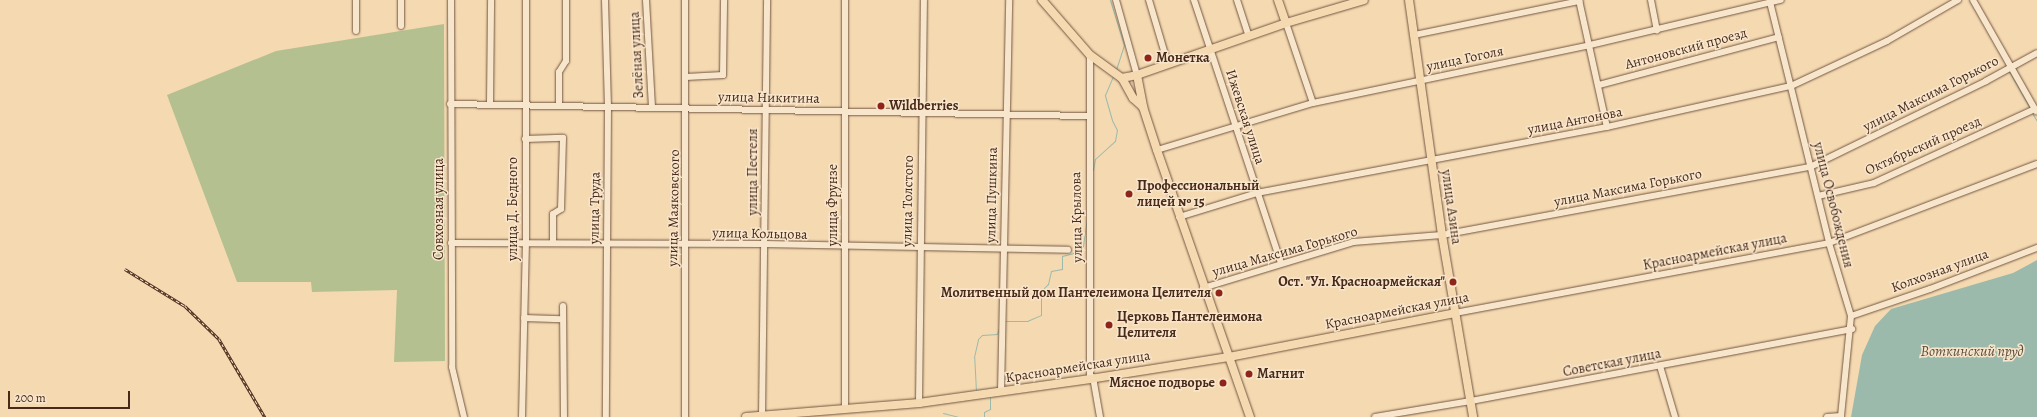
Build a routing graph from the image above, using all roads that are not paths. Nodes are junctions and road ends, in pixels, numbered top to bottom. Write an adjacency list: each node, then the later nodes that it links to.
1 (356, 0): 32 (street)
2 (401, 0): 30 (street)
3 (451, 0): 49 (street, Совхозная улица)
4 (491, 0): 50 (street)
5 (526, 0): 51 (street, улица Д. Бедного)
6 (566, 0): 52 (street)
7 (605, 0): 53 (street, улица Труда)
8 (646, 0): 55 (street, Зелёная улица)
9 (685, 0): 43 (street, улица Маяковского)
10 (724, 0): 43 (street)
11 (767, 0): 58 (street, улица Пестеля)
12 (845, 0): 59 (street, улица Фрунзе)
13 (924, 0): 60 (street, улица Толстого)
14 (1009, 0): 61 (street, улица Пушкина)
15 (1042, 0): 39 (main road)
16 (1116, 0): 42 (street)
17 (1149, 0): 40 (street)
18 (1194, 0): 37 (street, Ижевская улица)
19 (1238, 0): 34 (street)
20 (1278, 0): 29 (main road)
21 (1364, 0): 29 (main road)
22 (1409, 0): 33 (main road, улица Азина)
23 (1579, 0): 33 (street); 36 (street)
24 (1651, 0): 31 (street)
25 (1781, 0): 28 (street, улица Гоголя)
26 (1958, 0): 47 (street, улица Антонова)
27 (1973, 0): 41 (street)
28 (1770, 2): 31 (street, улица Гоголя); 35 (street, улица Освобождения)
29 (1286, 23): 34 (main road); 48 (street)
30 (401, 26)
31 (1657, 30): 36 (street, улица Гоголя)
32 (356, 31)
33 (1414, 35): 45 (main road, улица Азина)
34 (1249, 36): 37 (main road)
35 (1779, 38): 46 (street, Антоновский проезд); 47 (street, улица Освобождения)
36 (1590, 45): 45 (street, улица Гоголя); 46 (street)
37 (1210, 50): 40 (main road); 63 (street, Ижевская улица)
38 (2037, 53): 41 (street, улица Максима Горького)
39 (1090, 55): 44 (main road); 62 (street, улица Крылова)
40 (1168, 64): 42 (main road)
41 (2009, 68): 57 (street); 69 (street, улица Максима Горького)
42 (1137, 75): 44 (main road); 54 (main road)
43 (686, 77): 56 (street, улица Маяковского)
44 (1122, 78): 54 (main road)
45 (1421, 80): 48 (street, улица Гоголя); 67 (main road, улица Азина)
46 (1599, 85): 64 (street)
47 (1791, 86): 64 (street, улица Антонова); 69 (street, улица Освобождения)
48 (1313, 102): 63 (street, улица Гоголя)
49 (450, 104): 50 (street, улица Никитина); 75 (street, Совхозная улица)
50 (490, 104): 51 (street, улица Никитина)
51 (525, 105): 52 (street, улица Никитина); 65 (street, улица Д. Бедного)
52 (559, 105): 53 (street, улица Никитина)
53 (608, 107): 55 (street, улица Никитина); 78 (street, улица Труда)
54 (1143, 107): 66 (main road)
55 (652, 108): 56 (street, улица Никитина)
56 (687, 109): 58 (street, улица Никитина); 80 (street, улица Маяковского)
57 (2036, 110): 71 (street, Октябрьский проезд)
58 (765, 111): 59 (street, улица Никитина); 79 (street, улица Пестеля)
59 (844, 112): 60 (street, улица Никитина); 81 (street, улица Фрунзе)
60 (921, 113): 61 (street, улица Никитина); 82 (street, улица Толстого)
61 (1006, 114): 62 (street, улица Никитина); 84 (street, улица Пушкина)
62 (1088, 116): 96 (street, улица Крылова)
63 (1235, 124): 66 (street, улица Гоголя); 70 (street, Ижевская улица)
64 (1607, 127): 67 (street, улица Антонова)
65 (525, 139): 74 (street); 76 (street, улица Д. Бедного)
66 (1157, 150): 72 (main road)
67 (1432, 162): 70 (street, улица Антонова); 73 (main road, улица Азина)
68 (2037, 164): 77 (street, Красноармейская улица)
69 (1810, 167): 71 (street, улица Освобождения); 73 (street, улица Максима Горького)
70 (1257, 193): 72 (street, улица Антонова); 86 (street, Ижевская улица)
71 (1818, 196): 77 (street, улица Освобождения)
72 (1179, 217): 87 (main road)
73 (1442, 235): 86 (street, улица Максима Горького); 89 (main road, улица Азина)
74 (553, 242): 76 (street, улица Кольцова); 78 (street, улица Кольцова)
75 (451, 243): 76 (street, улица Кольцова); 103 (street, Совхозная улица)
76 (526, 243): 91 (street, улица Д. Бедного)
77 (1829, 243): 89 (street, Красноармейская улица); 90 (street, улица Освобождения)
78 (606, 244): 80 (street, улица Кольцова); 106 (street, улица Труда)
79 (764, 244): 80 (street, улица Кольцова); 81 (street, улица Кольцова); 101 (street, улица Пестеля)
80 (685, 246): 107 (street, улица Маяковского)
81 (845, 247): 82 (street, улица Кольцова); 100 (street, улица Фрунзе)
82 (919, 248): 84 (street, улица Кольцова); 99 (street, улица Толстого)
83 (2037, 248): 90 (street, Колхозная улица)
84 (1003, 249): 85 (street, улица Кольцова); 97 (street, улица Пушкина)
85 (1068, 250)
86 (1281, 263): 87 (street, улица Максима Горького)
87 (1203, 288): 94 (main road)
88 (563, 306): 92 (street)
89 (1455, 313): 94 (main road, Красноармейская улица); 98 (main road, улица Азина)
90 (1851, 316): 93 (street, улица Освобождения)
91 (524, 318): 92 (street); 104 (street, улица Д. Бедного)
92 (562, 319): 105 (street)
93 (1852, 328): 95 (street, Советская улица); 102 (street, улица Освобождения)
94 (1229, 357): 96 (main road, Красноармейская улица); 110 (main road)
95 (1660, 366): 98 (street, Советская улица); 113 (street)
96 (1092, 378): 97 (main road, Красноармейская улица); 109 (street, улица Крылова)
97 (1001, 392): 99 (main road, Красноармейская улица)
98 (1471, 401): 111 (street, Советская улица); 112 (main road, улица Азина)
99 (920, 402): 100 (main road, Красноармейская улица)
100 (845, 409): 101 (main road, Красноармейская улица)
101 (762, 416): 108 (main road, Красноармейская улица)
102 (1841, 416): 114 (street)
103 (464, 417)
104 (522, 417)
105 (564, 417)
106 (606, 417)
107 (685, 417)
108 (746, 417)
109 (1100, 417)
110 (1250, 417)
111 (1375, 417)
112 (1473, 417)
113 (1675, 417)
114 (1827, 417)

